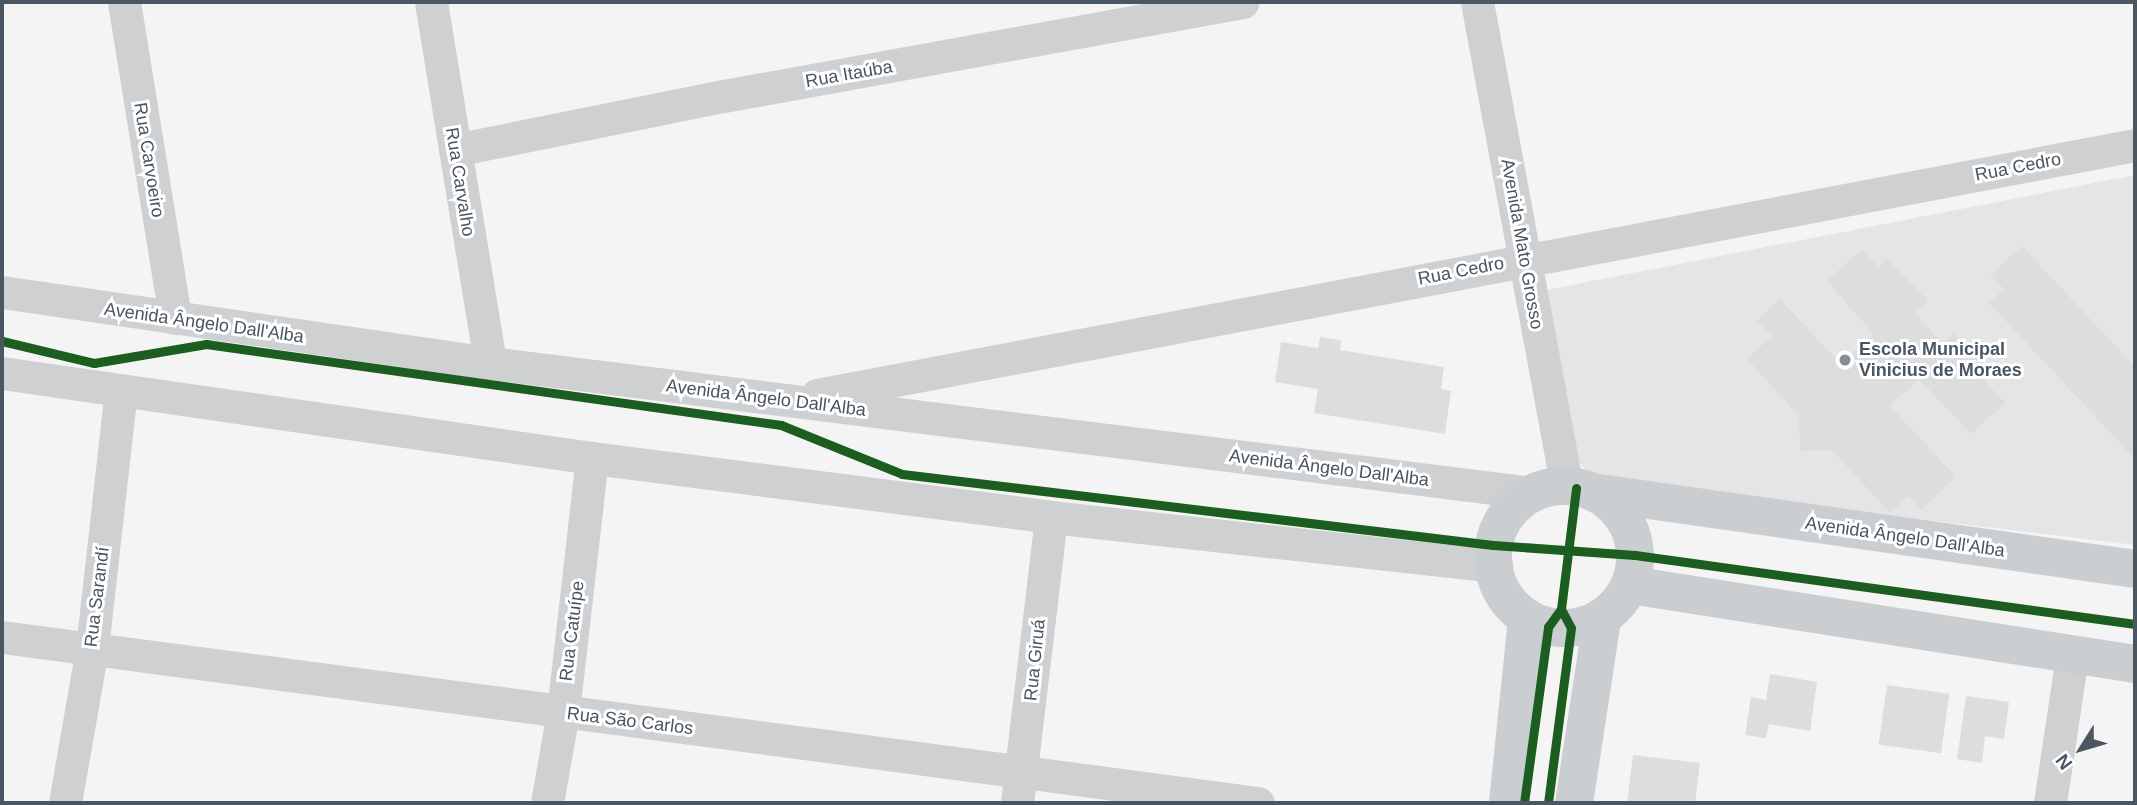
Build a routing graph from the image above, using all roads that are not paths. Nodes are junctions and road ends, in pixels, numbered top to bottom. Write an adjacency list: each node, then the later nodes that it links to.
1 (124, 2): 9 (street, Rua Carvoeiro)
2 (431, 2): 6 (street, Rua Carvalho)
3 (1243, 2): 6 (street, Rua Itaúba)
4 (1477, 2): 7 (street, Avenida Mato Grosso)
5 (2135, 145): 7 (street, Rua Cedro)
6 (455, 150): 10 (street, Rua Carvalho)
7 (1525, 258): 13 (street, Rua Cedro); 15 (street, Avenida Mato Grosso)
8 (3, 293): 9 (street, Avenida Ângelo Dall'Alba)
9 (174, 318): 10 (street, Avenida Ângelo Dall'Alba)
10 (490, 363): 13 (street, Avenida Ângelo Dall'Alba)
11 (2, 373): 12 (street)
12 (121, 391): 14 (street); 23 (street, Rua Sarandí)
13 (787, 401): 15 (street, Avenida Ângelo Dall'Alba)
14 (592, 457): 16 (street); 26 (street, Rua Catuípe)
15 (1564, 490): 17 (main road); 18 (main road, Avenida Ângelo Dall'Alba); 19 (main road)
16 (1051, 517): 17 (street); 27 (street, Rua Giruá)
17 (1496, 566): 20 (main road)
18 (2135, 569)
19 (1630, 584): 21 (main road); 24 (main road)
20 (1527, 619): 21 (main road); 32 (main road)
21 (1602, 619): 33 (main road)
22 (2, 637): 23 (street, Rua São Carlos)
23 (92, 648): 26 (street, Rua São Carlos); 28 (street, Rua Sarandí)
24 (2072, 655): 25 (main road); 34 (street)
25 (2135, 664)
26 (563, 712): 27 (street, Rua São Carlos); 29 (street, Rua Catuípe)
27 (1022, 771): 30 (street, Rua Giruá); 31 (street, Rua São Carlos)
28 (65, 803)
29 (547, 803)
30 (1017, 803)
31 (1258, 803)
32 (1508, 803)
33 (1574, 803)
34 (2050, 803)

